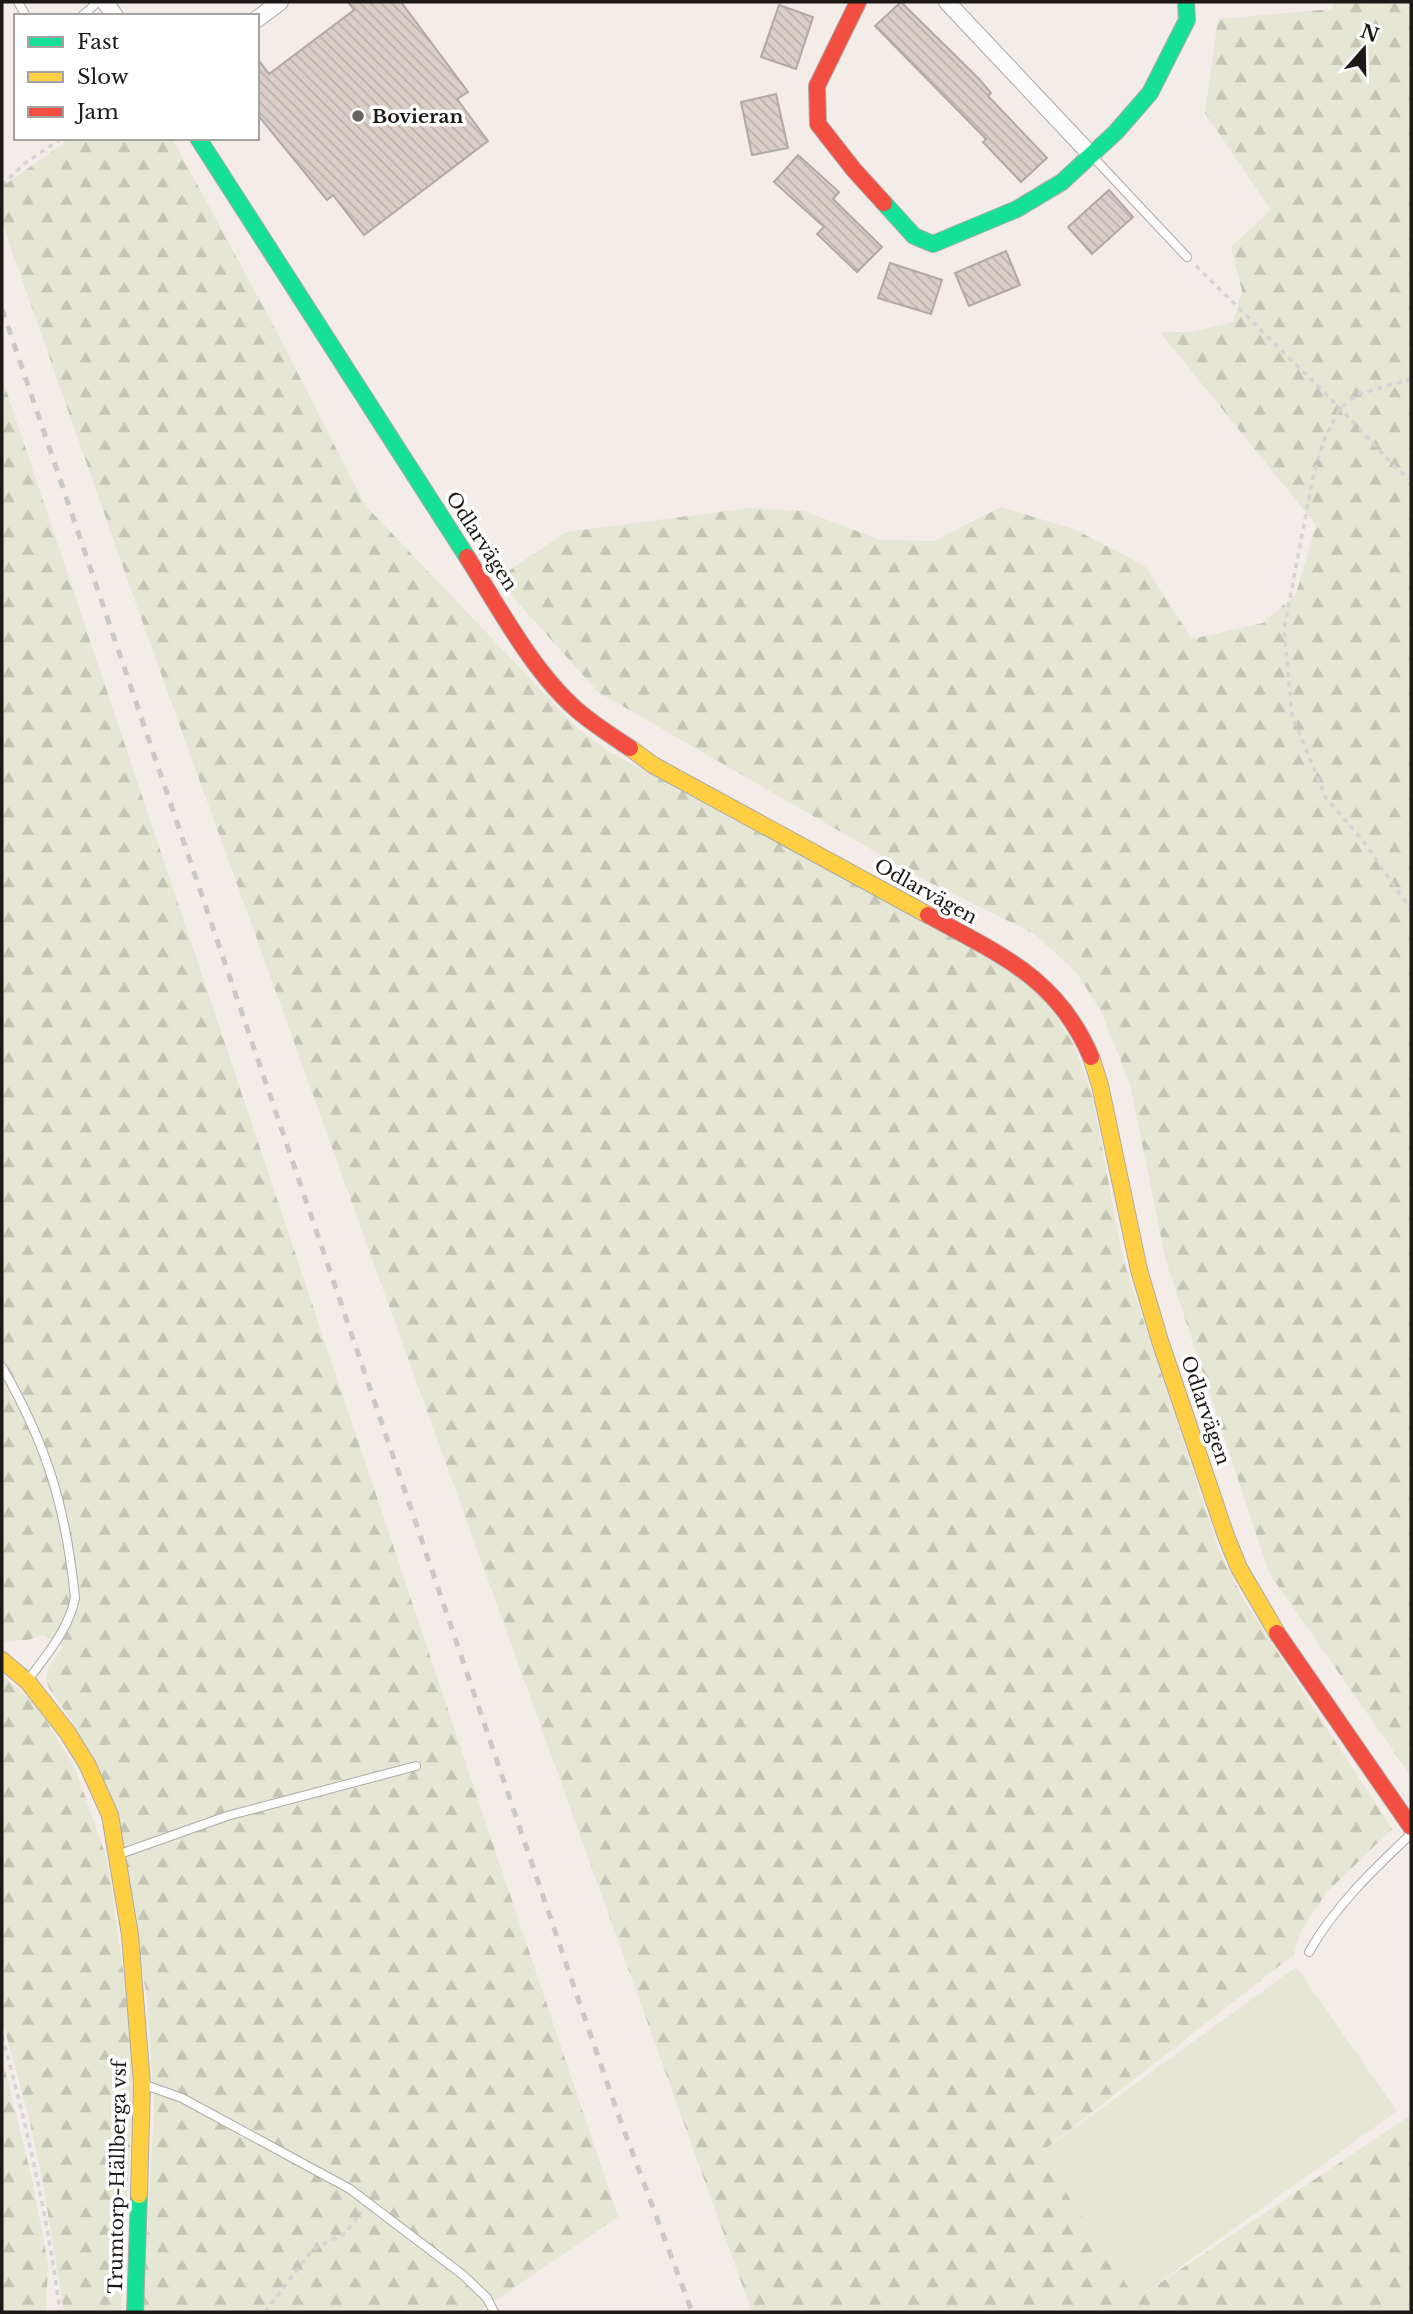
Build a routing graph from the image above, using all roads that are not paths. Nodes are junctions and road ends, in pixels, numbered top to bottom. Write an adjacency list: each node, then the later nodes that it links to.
1 (98, 2): 6 (lane)
2 (280, 2): 7 (street)
3 (858, 2): 9 (street)
4 (947, 2): 9 (street)
5 (1186, 2): 9 (street)
6 (84, 14)
7 (259, 18)
8 (199, 140): 15 (street, Odlarvägen)
9 (1091, 155): 10 (lane)
10 (1186, 257)
11 (2, 1367): 13 (lane)
12 (2, 1660): 13 (street, Trumtorp-Hällberga vsf)
13 (28, 1682): 17 (street, Trumtorp-Hällberga vsf)
14 (416, 1766): 17 (lane)
15 (1411, 1827)
16 (1411, 1835): 18 (lane)
17 (117, 1855): 19 (street, Trumtorp-Hällberga vsf)
18 (1309, 1952)
19 (142, 2084): 20 (street, Trumtorp-Hällberga vsf); 21 (lane)
20 (135, 2312)
21 (494, 2312)

